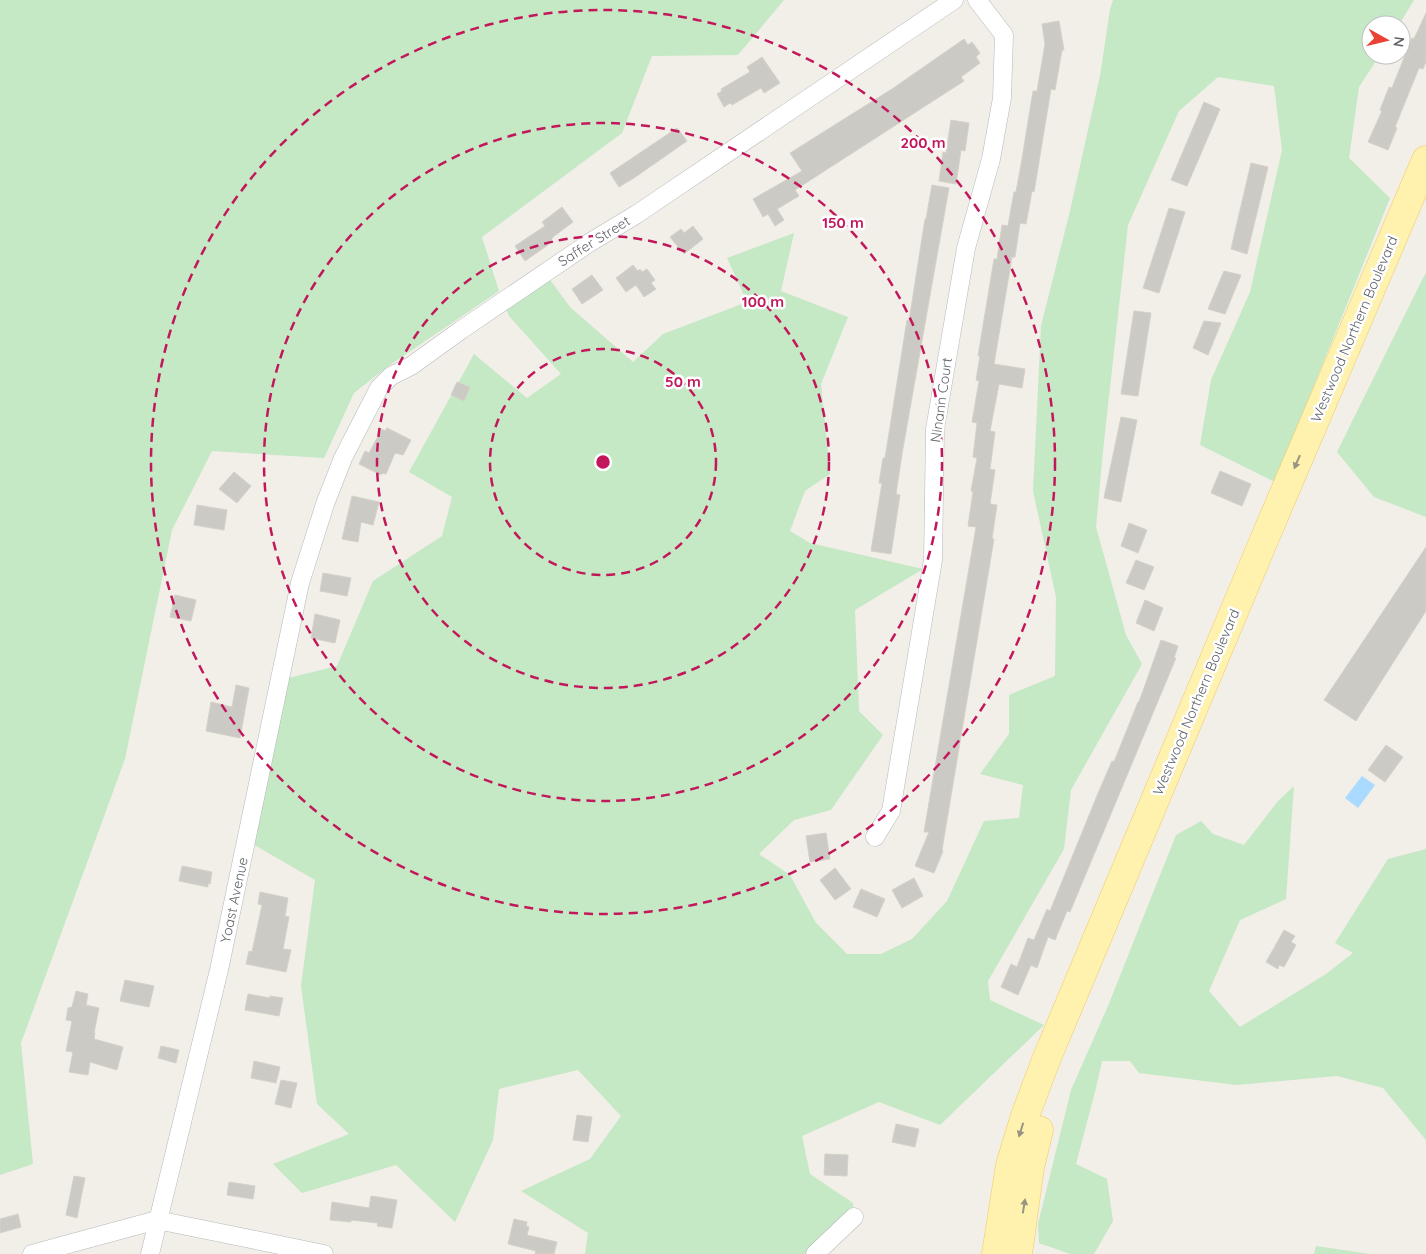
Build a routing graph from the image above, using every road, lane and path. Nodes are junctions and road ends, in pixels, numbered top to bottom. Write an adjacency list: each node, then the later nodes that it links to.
1 (954, 0): 5 (street, Saffer Street)
2 (977, 0): 6 (street, Ninann Court)
3 (1426, 160): 13 (main road, Westwood Northern Boulevard, one-way to 13)
4 (1426, 203): 14 (main road, Westwood Northern Boulevard, one-way to 4)
5 (311, 545): 8 (street, Yoast Avenue)
6 (876, 836)
7 (854, 1217): 12 (street)
8 (157, 1220): 9 (street); 10 (street, Yoast Avenue); 11 (street)
9 (32, 1254)
10 (150, 1254)
11 (324, 1254)
12 (816, 1254)
13 (996, 1254)
14 (1018, 1254)

